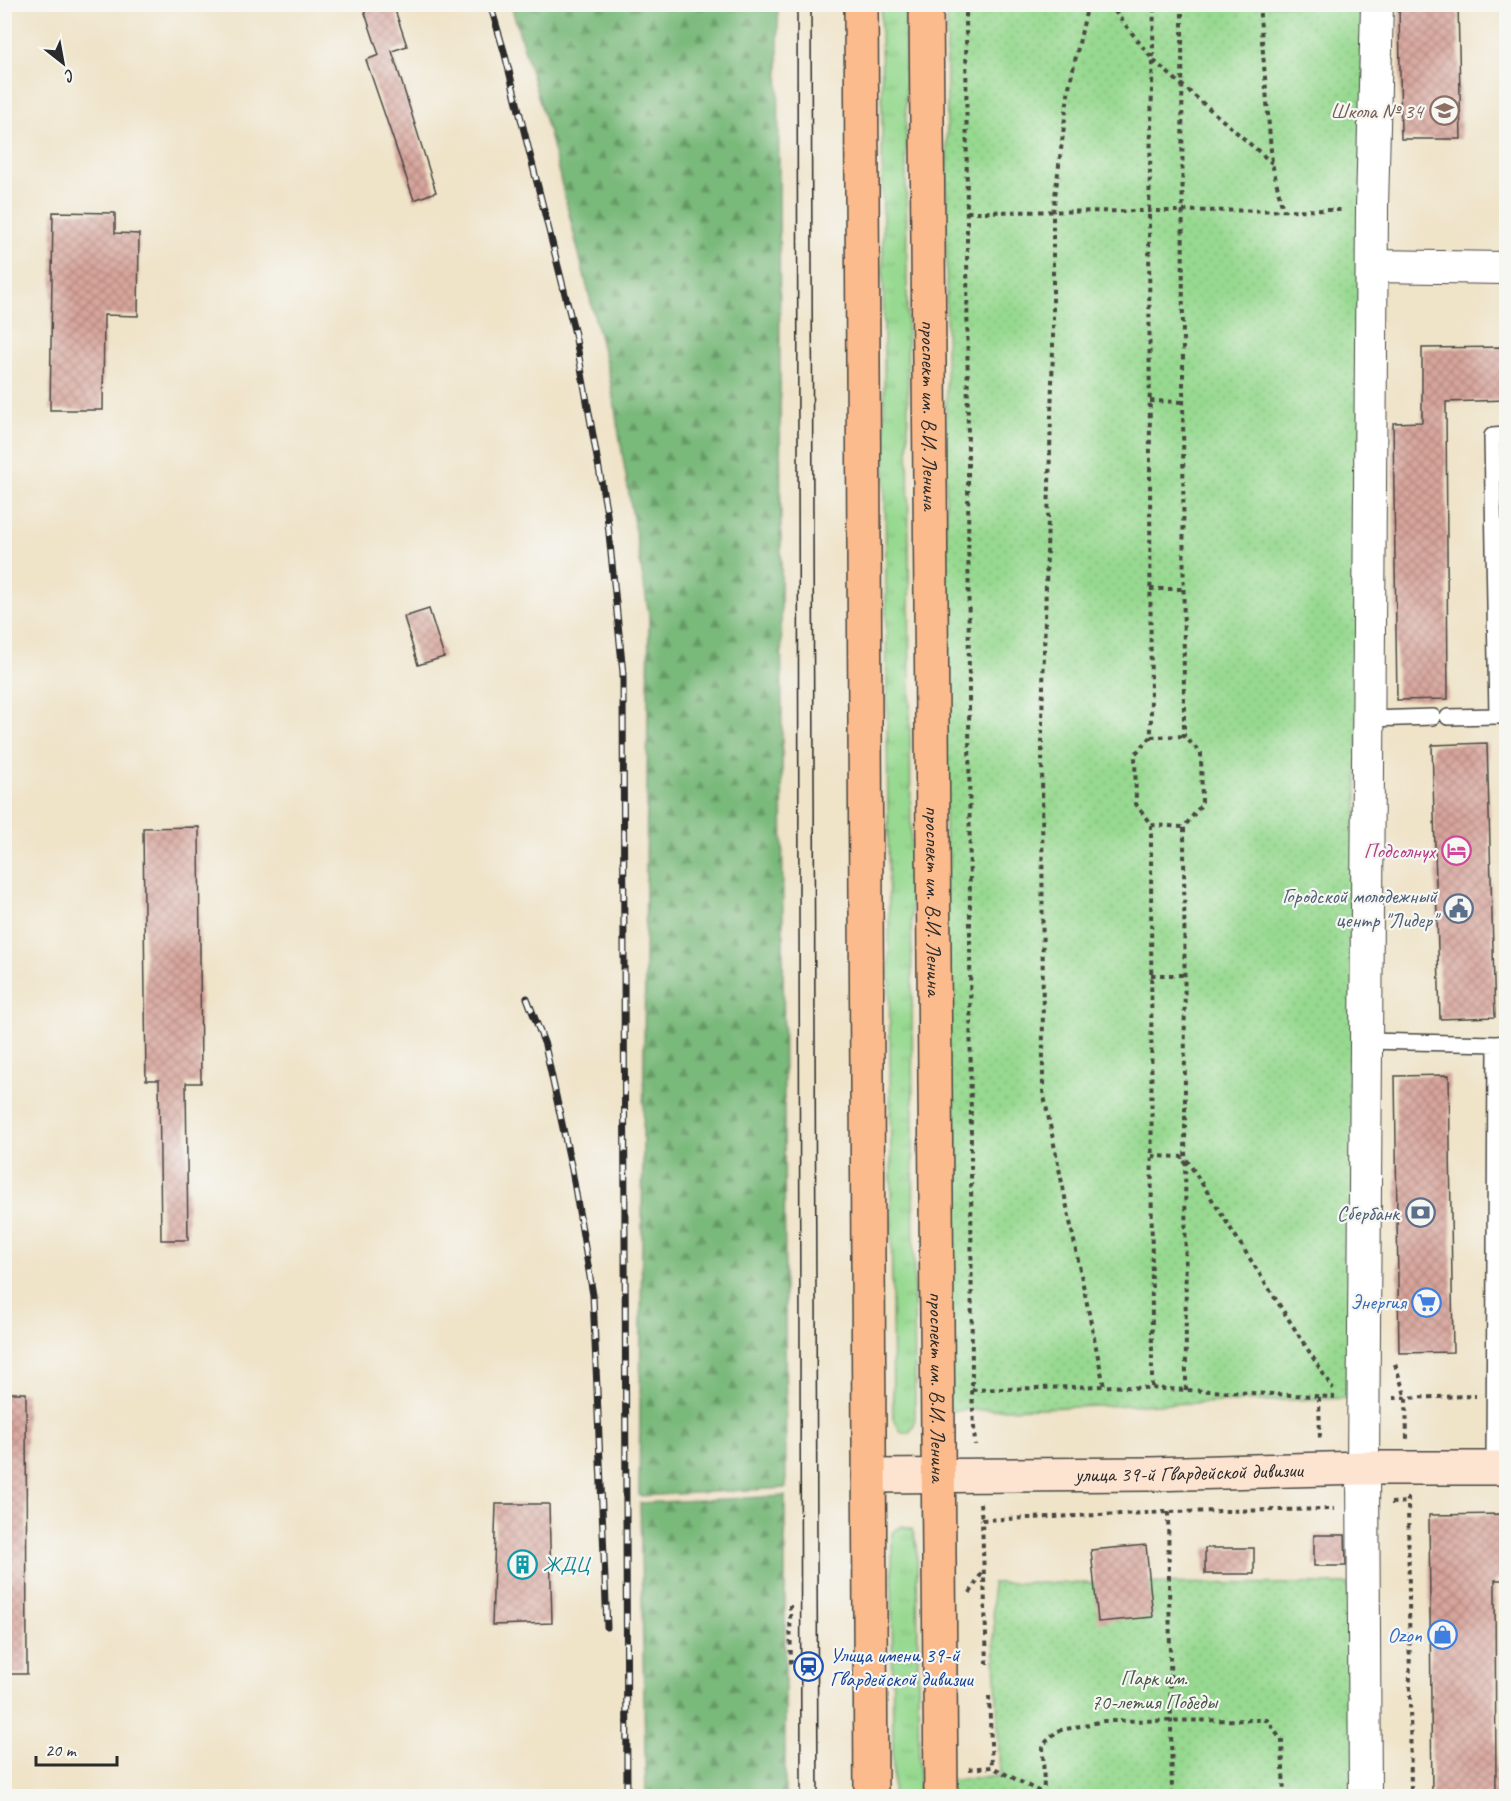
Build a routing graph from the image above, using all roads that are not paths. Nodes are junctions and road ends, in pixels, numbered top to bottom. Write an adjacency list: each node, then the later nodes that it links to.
1 (861, 4): 16 (main road)
2 (926, 4): 15 (main road, проспект им. В.И. Ленина)
3 (1377, 4): 4 (street)
4 (1372, 266): 5 (street); 9 (street)
5 (1506, 268)
6 (1506, 435): 7 (lane)
7 (1501, 665): 8 (lane)
8 (1502, 716): 9 (lane)
9 (1369, 719): 10 (street)
10 (1367, 1041): 11 (lane); 13 (street)
11 (1501, 1043): 12 (lane)
12 (1501, 1277): 14 (lane)
13 (1363, 1468): 14 (main road, улица 39-й Гвардейской дивизии); 15 (main road, улица 39-й Гвардейской дивизии); 19 (street)
14 (1500, 1468)
15 (940, 1475): 16 (main road, улица 39-й Гвардейской дивизии); 18 (main road, проспект им. В.И. Ленина)
16 (869, 1476): 17 (main road)
17 (871, 1797)
18 (941, 1797)
19 (1365, 1797)

